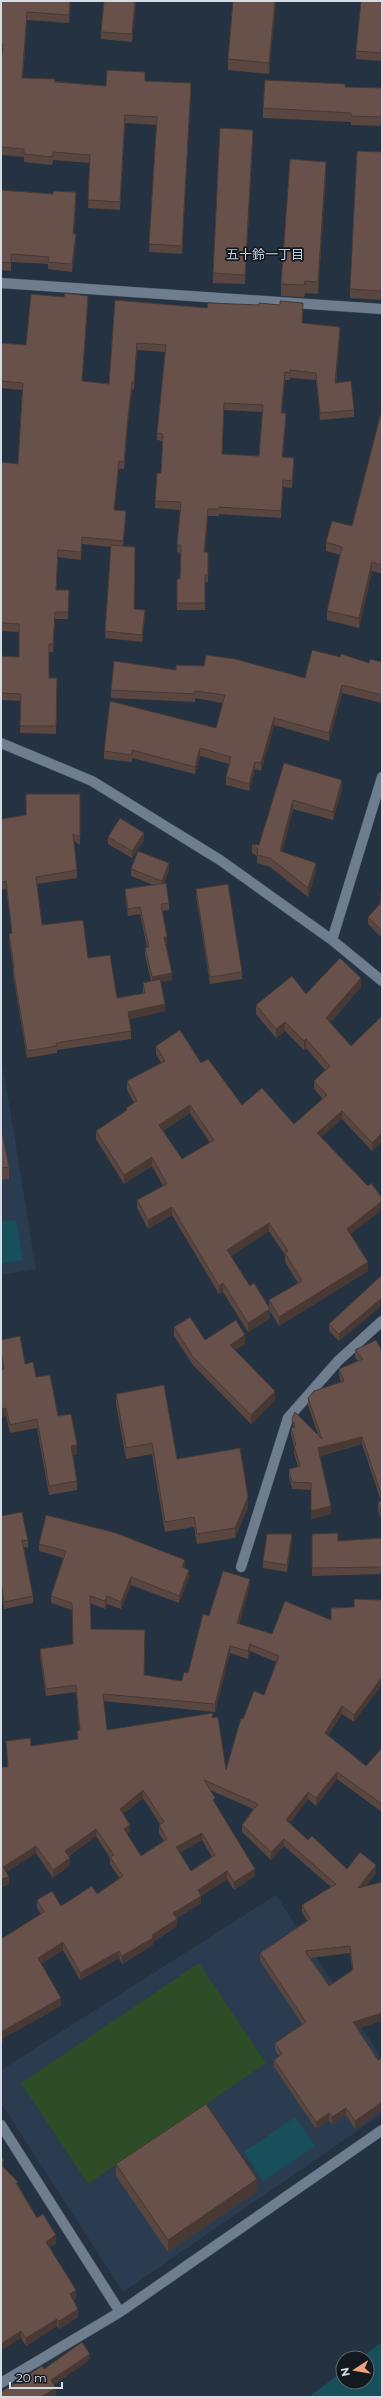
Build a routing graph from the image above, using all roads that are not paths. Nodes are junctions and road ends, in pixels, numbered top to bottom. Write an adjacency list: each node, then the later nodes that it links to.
1 (1, 283): 2 (street)
2 (382, 309)
3 (1, 743): 5 (street)
4 (382, 777): 5 (street)
5 (332, 940): 6 (street)
6 (382, 981)
7 (382, 1321): 8 (street)
8 (241, 1568)
9 (1, 2125): 11 (street)
10 (382, 2130): 11 (street)
11 (120, 2312): 12 (street)
12 (1, 2383)

